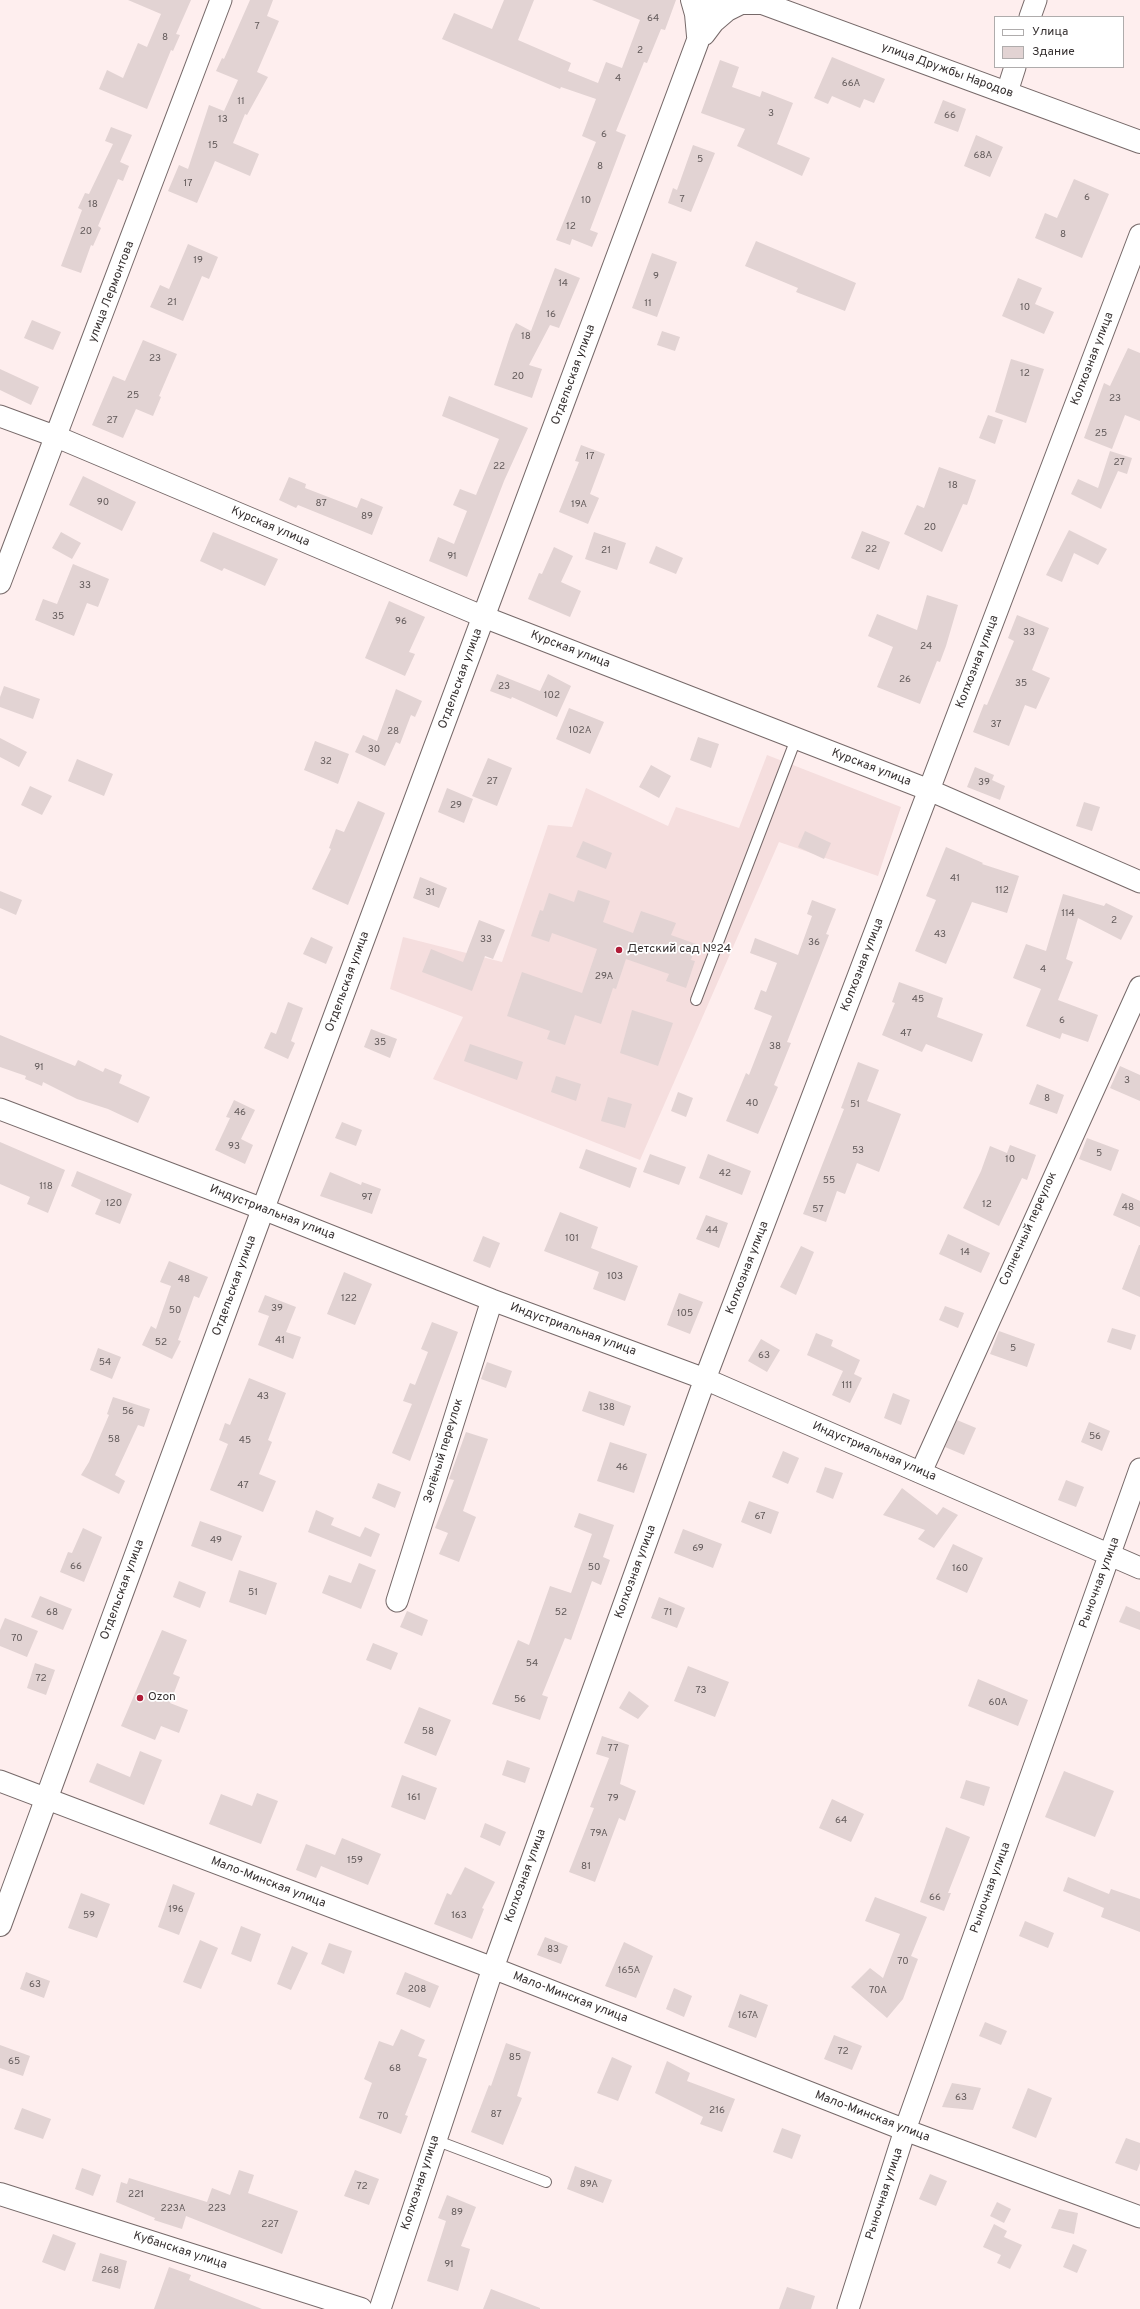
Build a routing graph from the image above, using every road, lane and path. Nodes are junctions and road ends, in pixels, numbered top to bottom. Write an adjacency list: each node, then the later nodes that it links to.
1 (221, 0): 13 (street, улица Лермонтова)
2 (692, 0): 7 (street, Отдельская улица)
3 (713, 0): 7 (street, Отдельская улица)
4 (1036, 0): 6 (street)
5 (758, 1): 7 (street, Отдельская улица); 9 (street, улица Дружбы Народов)
6 (1030, 16)
7 (698, 41): 15 (street, Отдельская улица)
8 (1015, 68): 9 (street)
9 (1007, 92): 10 (street, улица Дружбы Народов)
10 (1140, 142)
11 (1140, 235): 17 (street, Колхозная улица)
12 (0, 416): 13 (street, Курская улица)
13 (57, 437): 14 (street, улица Лермонтова); 15 (street, Курская улица)
14 (0, 583)
15 (484, 617): 16 (street, Курская улица); 22 (street, Отдельская улица)
16 (796, 739): 17 (street, Курская улица); 20 (lane)
17 (929, 790): 18 (street, Курская улица); 24 (street, Колхозная улица)
18 (1140, 882)
19 (1140, 987): 26 (street, Солнечный переулок)
20 (696, 1000)
21 (0, 1109): 22 (street, Индустриальная улица)
22 (263, 1209): 23 (street, Индустриальная улица); 31 (street, Отдельская улица)
23 (492, 1300): 24 (street, Индустриальная улица); 29 (street, Зелёный переулок)
24 (706, 1379): 26 (street, Индустриальная улица); 33 (street, Колхозная улица)
25 (1140, 1469): 27 (street, Рыночная улица)
26 (921, 1472): 27 (street, Индустриальная улица)
27 (1110, 1556): 28 (street, Индустриальная улица); 34 (street, Рыночная улица)
28 (1140, 1568)
29 (397, 1601)
30 (0, 1781): 31 (street, Мало-Минская улица)
31 (46, 1799): 32 (street, Отдельская улица); 33 (street, Мало-Минская улица)
32 (0, 1925)
33 (493, 1968): 34 (street, Мало-Минская улица); 35 (street, Колхозная улица)
34 (905, 2130): 38 (street, Мало-Минская улица); 41 (street, Рыночная улица)
35 (435, 2140): 36 (lane); 40 (street, Колхозная улица)
36 (546, 2182)
37 (0, 2194): 39 (street, Кубанская улица)
38 (1140, 2217)
39 (361, 2309)
40 (380, 2309)
41 (848, 2309)

